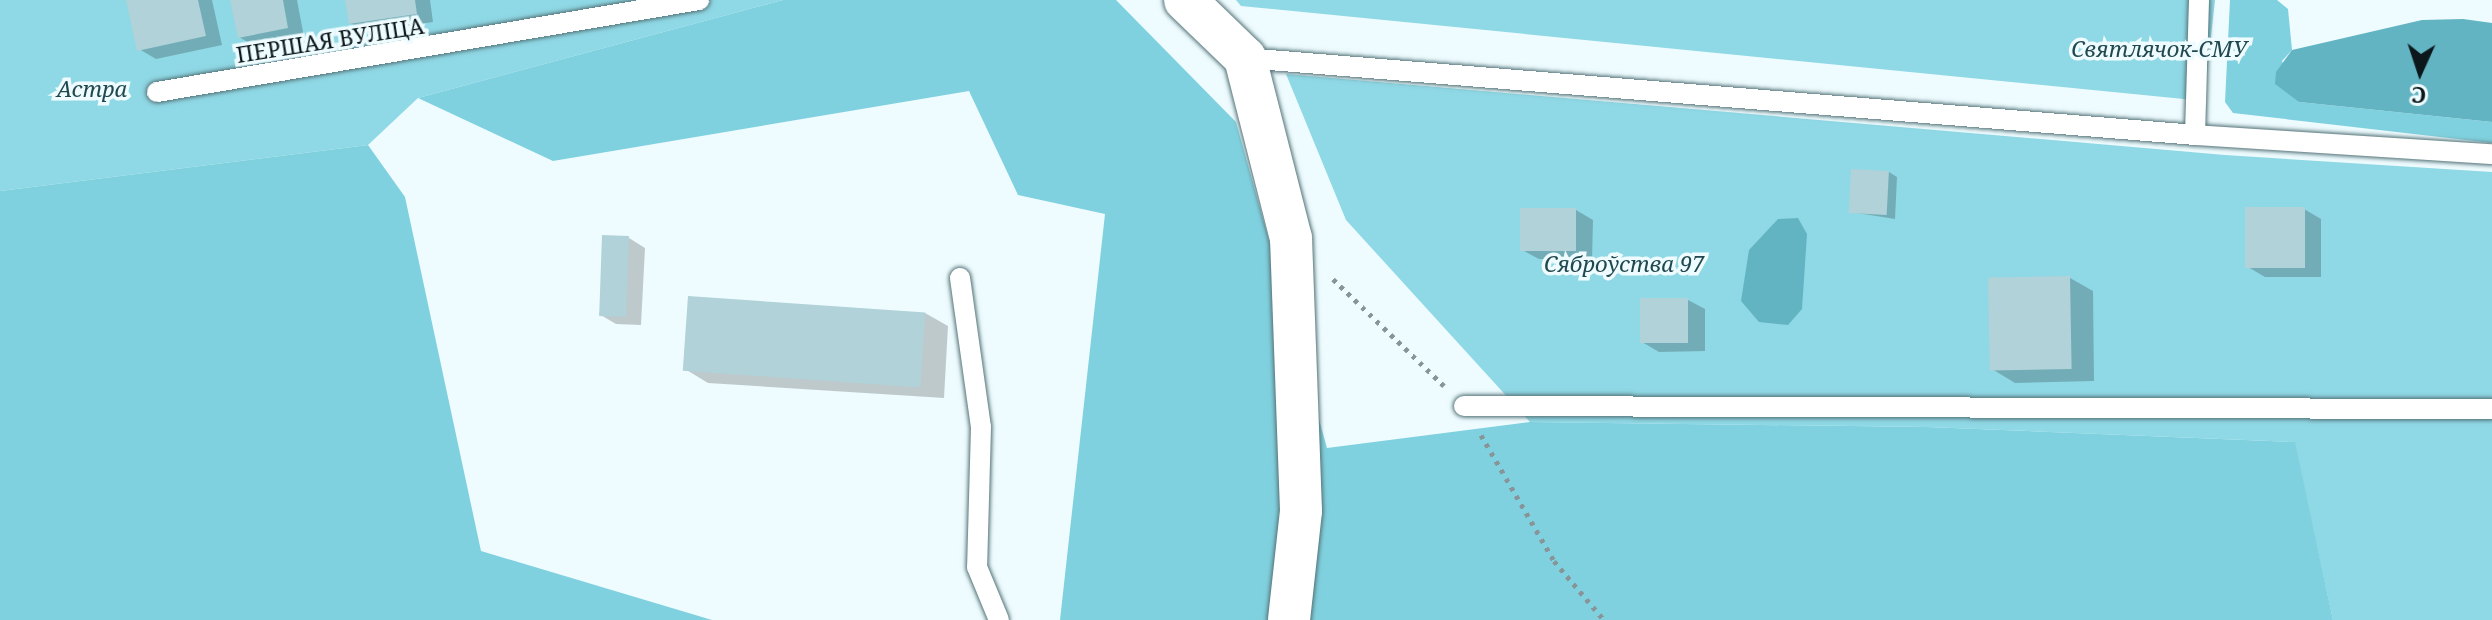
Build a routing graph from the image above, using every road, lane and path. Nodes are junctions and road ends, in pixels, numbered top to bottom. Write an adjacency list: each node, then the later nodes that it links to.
1 (699, 0): 5 (lane, ПЕРШАЯ ВУЛІЦА)
2 (1185, 0): 4 (street)
3 (2199, 0): 6 (lane)
4 (1245, 58): 6 (lane); 12 (street)
5 (157, 92)
6 (2195, 135): 7 (lane)
7 (2492, 154)
8 (960, 278): 11 (lane)
9 (1464, 406): 10 (lane)
10 (2492, 409)
11 (999, 620)
12 (1289, 620)

